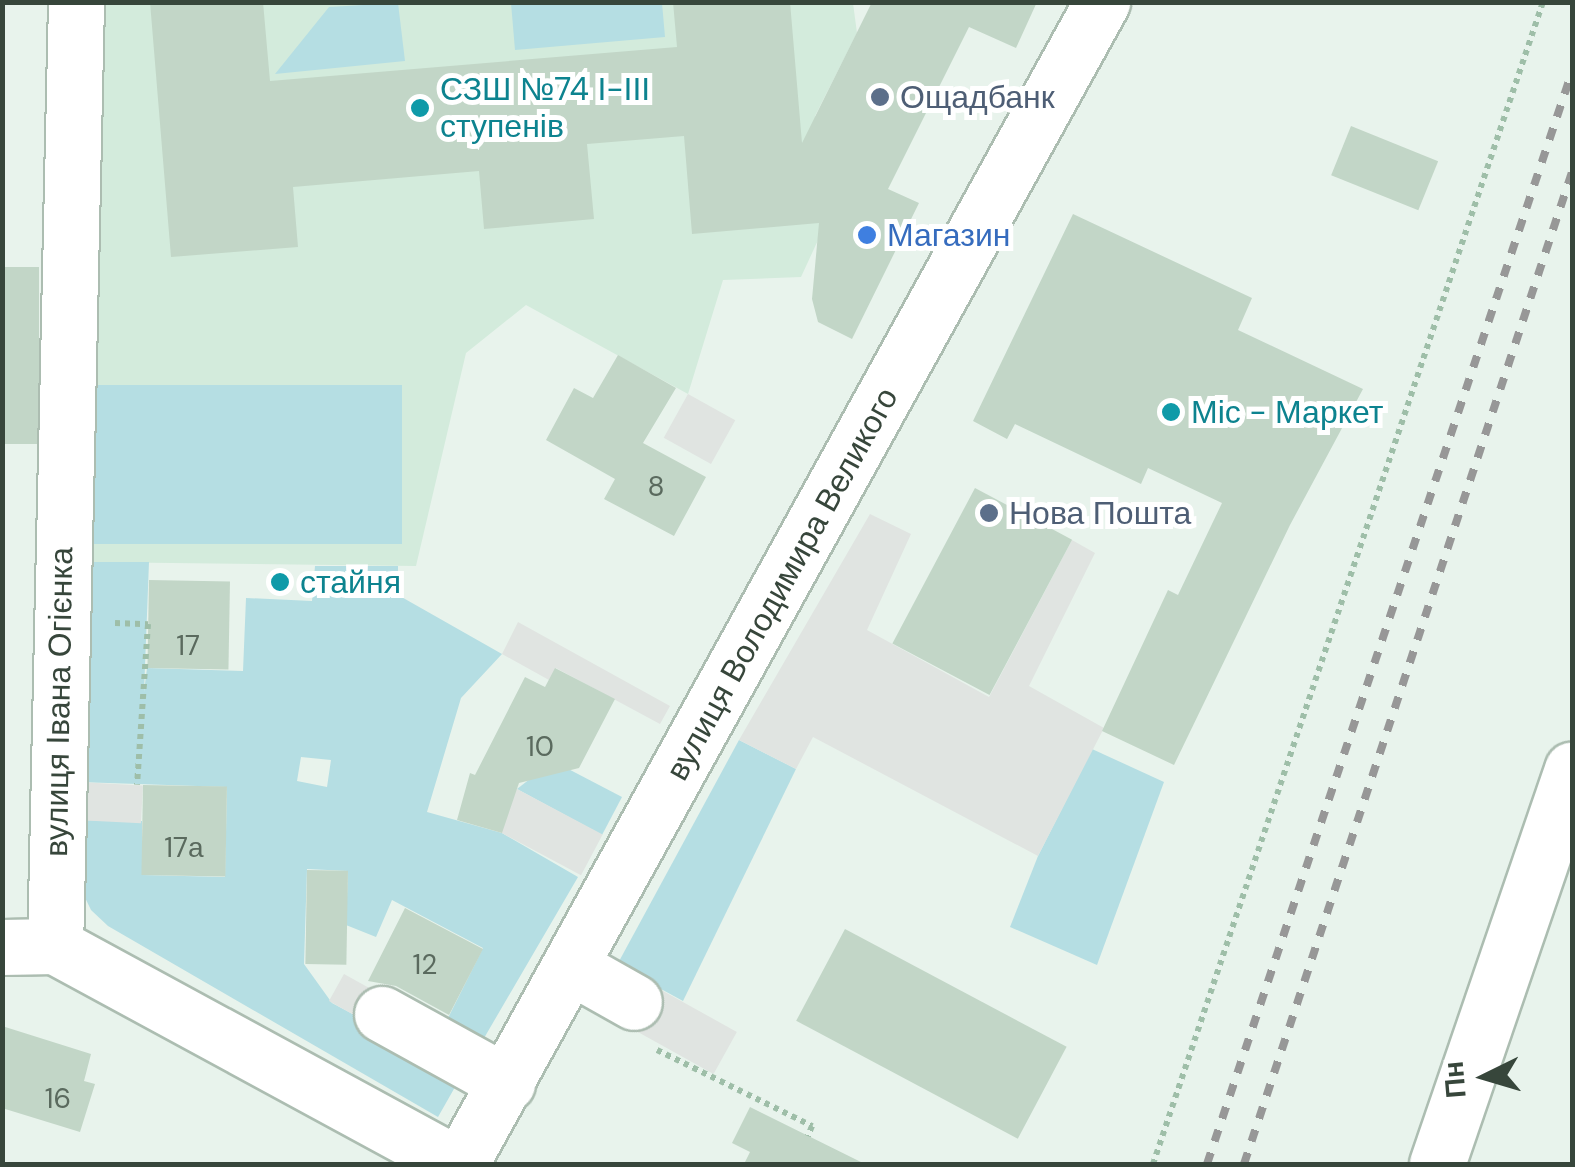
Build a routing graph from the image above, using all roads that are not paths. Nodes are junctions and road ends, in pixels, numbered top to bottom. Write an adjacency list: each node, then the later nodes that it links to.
1 (76, 2): 4 (street, вулиця Івана Огієнка)
2 (1102, 2): 5 (street, вулиця Володимира Великого)
3 (1572, 768): 10 (street)
4 (29, 947): 9 (street, вулиця Івана Огієнка)
5 (572, 968): 7 (street); 8 (street, вулиця Володимира Великого)
6 (382, 1014): 8 (street)
7 (643, 1025)
8 (507, 1083): 9 (street, вулиця Володимира Великого)
9 (458, 1164)
10 (1437, 1164)

